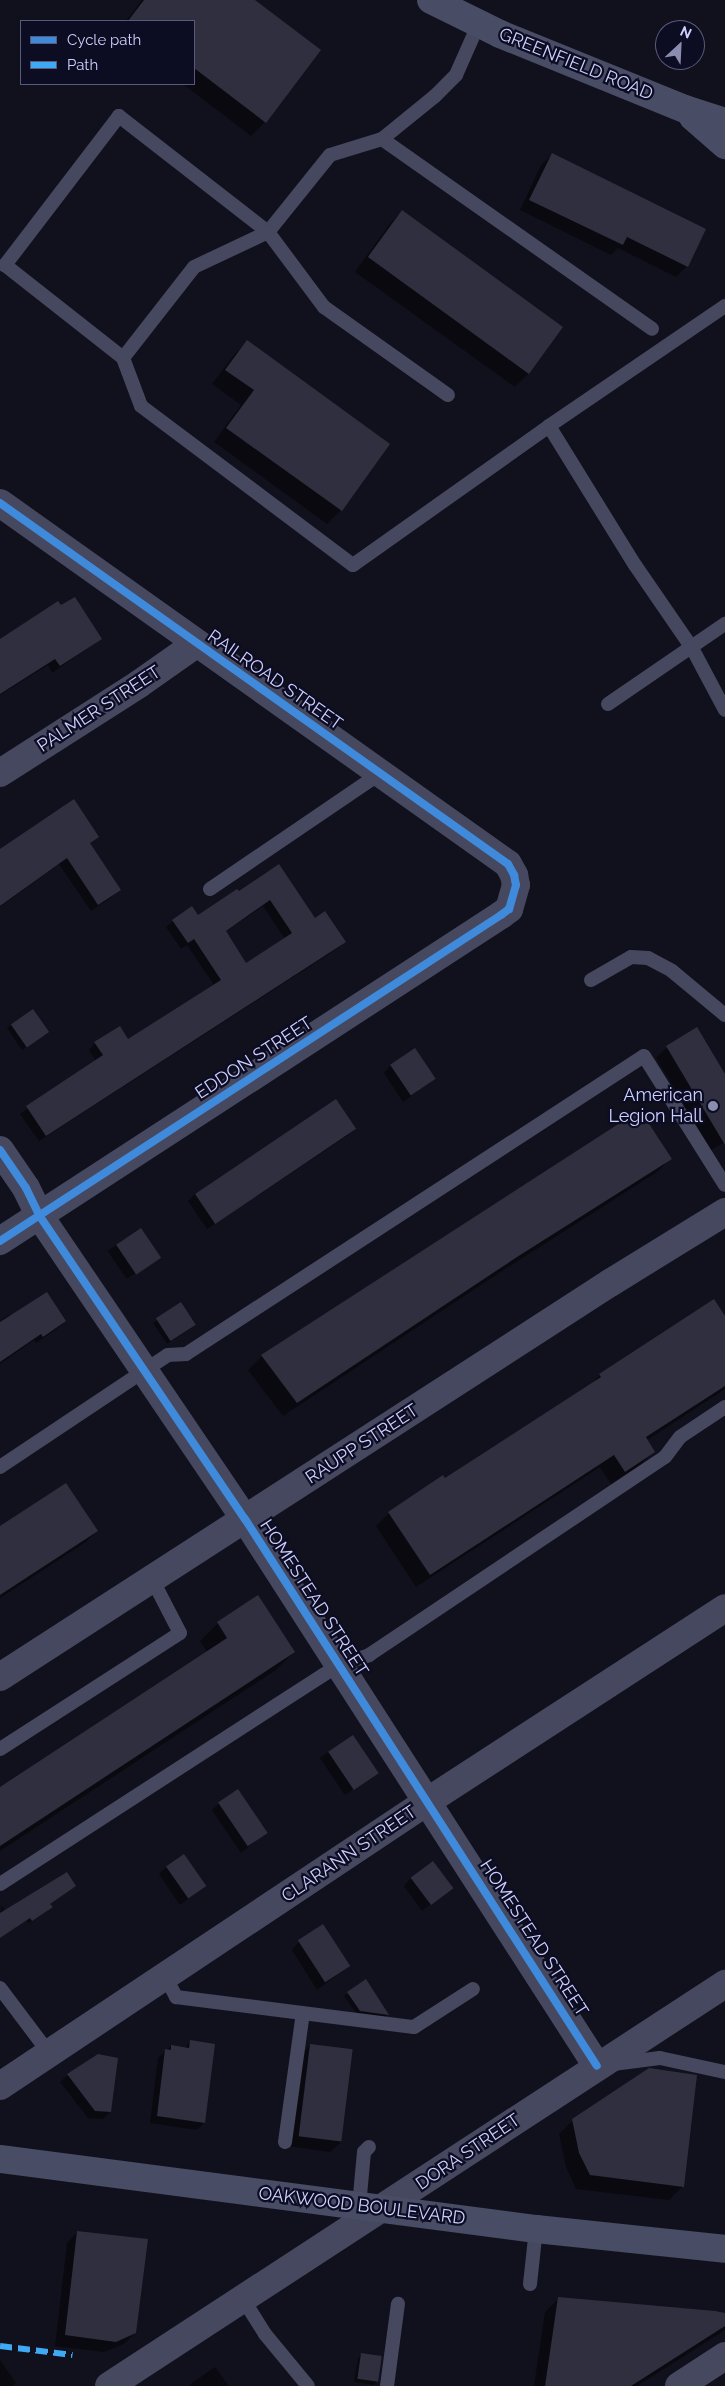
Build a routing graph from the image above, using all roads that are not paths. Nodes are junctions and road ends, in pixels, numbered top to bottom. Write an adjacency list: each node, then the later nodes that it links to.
1 (431, 0): 2 (main road, GREENFIELD ROAD)
2 (479, 24): 3 (main road, GREENFIELD ROAD); 5 (lane)
3 (685, 109): 4 (main road, GREENFIELD ROAD); 6 (main road)
4 (725, 122)
5 (382, 139): 7 (lane); 9 (lane)
6 (725, 145)
7 (268, 232): 10 (lane); 10 (lane); 11 (lane)
8 (725, 306): 12 (lane)
9 (652, 329)
10 (123, 358): 12 (lane)
11 (448, 394)
12 (549, 426): 16 (lane)
13 (0, 503): 15 (street, RAILROAD STREET)
14 (725, 624): 16 (lane)
15 (196, 644): 19 (street, PALMER STREET); 20 (street, RAILROAD STREET)
16 (692, 648): 17 (lane); 18 (lane)
17 (608, 704)
18 (725, 710)
19 (0, 773)
20 (381, 773): 21 (lane); 22 (street, RAILROAD STREET)
21 (210, 889)
22 (516, 893): 28 (street, EDDON STREET)
23 (591, 980): 24 (lane)
24 (725, 1015)
25 (0, 1150): 28 (street, HOMESTEAD STREET)
26 (725, 1185): 30 (lane)
27 (725, 1212): 33 (street, RAUPP STREET)
28 (39, 1215): 29 (street, EDDON STREET); 30 (street, HOMESTEAD STREET)
29 (0, 1241)
30 (144, 1370): 32 (lane); 33 (street, HOMESTEAD STREET)
31 (725, 1407): 36 (lane)
32 (0, 1467)
33 (245, 1519): 34 (street, RAUPP STREET); 36 (street, HOMESTEAD STREET)
34 (152, 1579): 37 (street, RAUPP STREET); 38 (lane)
35 (725, 1608): 39 (street, CLARANN STREET)
36 (340, 1665): 39 (street, HOMESTEAD STREET); 40 (lane)
37 (2, 1672)
38 (0, 1749)
39 (428, 1801): 41 (street, CLARANN STREET); 47 (street, HOMESTEAD STREET)
40 (0, 1884)
41 (165, 1976): 45 (lane); 46 (street, CLARANN STREET)
42 (725, 1984): 47 (street, DORA STREET)
43 (0, 1988): 46 (lane)
44 (473, 1989): 45 (lane)
45 (303, 2013): 50 (lane)
46 (49, 2054): 49 (street, CLARANN STREET)
47 (598, 2066): 48 (lane); 53 (street, DORA STREET)
48 (725, 2072)
49 (0, 2086)
50 (285, 2142)
51 (369, 2146): 53 (lane)
52 (0, 2159): 53 (main road, OAKWOOD BOULEVARD)
53 (371, 2207): 54 (main road, OAKWOOD BOULEVARD); 57 (street, DORA STREET)
54 (536, 2229): 55 (main road, OAKWOOD BOULEVARD); 56 (lane)
55 (725, 2248)
56 (530, 2284)
57 (243, 2299): 60 (street, DORA STREET); 61 (lane)
58 (398, 2304): 62 (lane)
59 (723, 2360): 63 (street)
60 (109, 2386)
61 (308, 2386)
62 (387, 2386)
63 (679, 2386)

